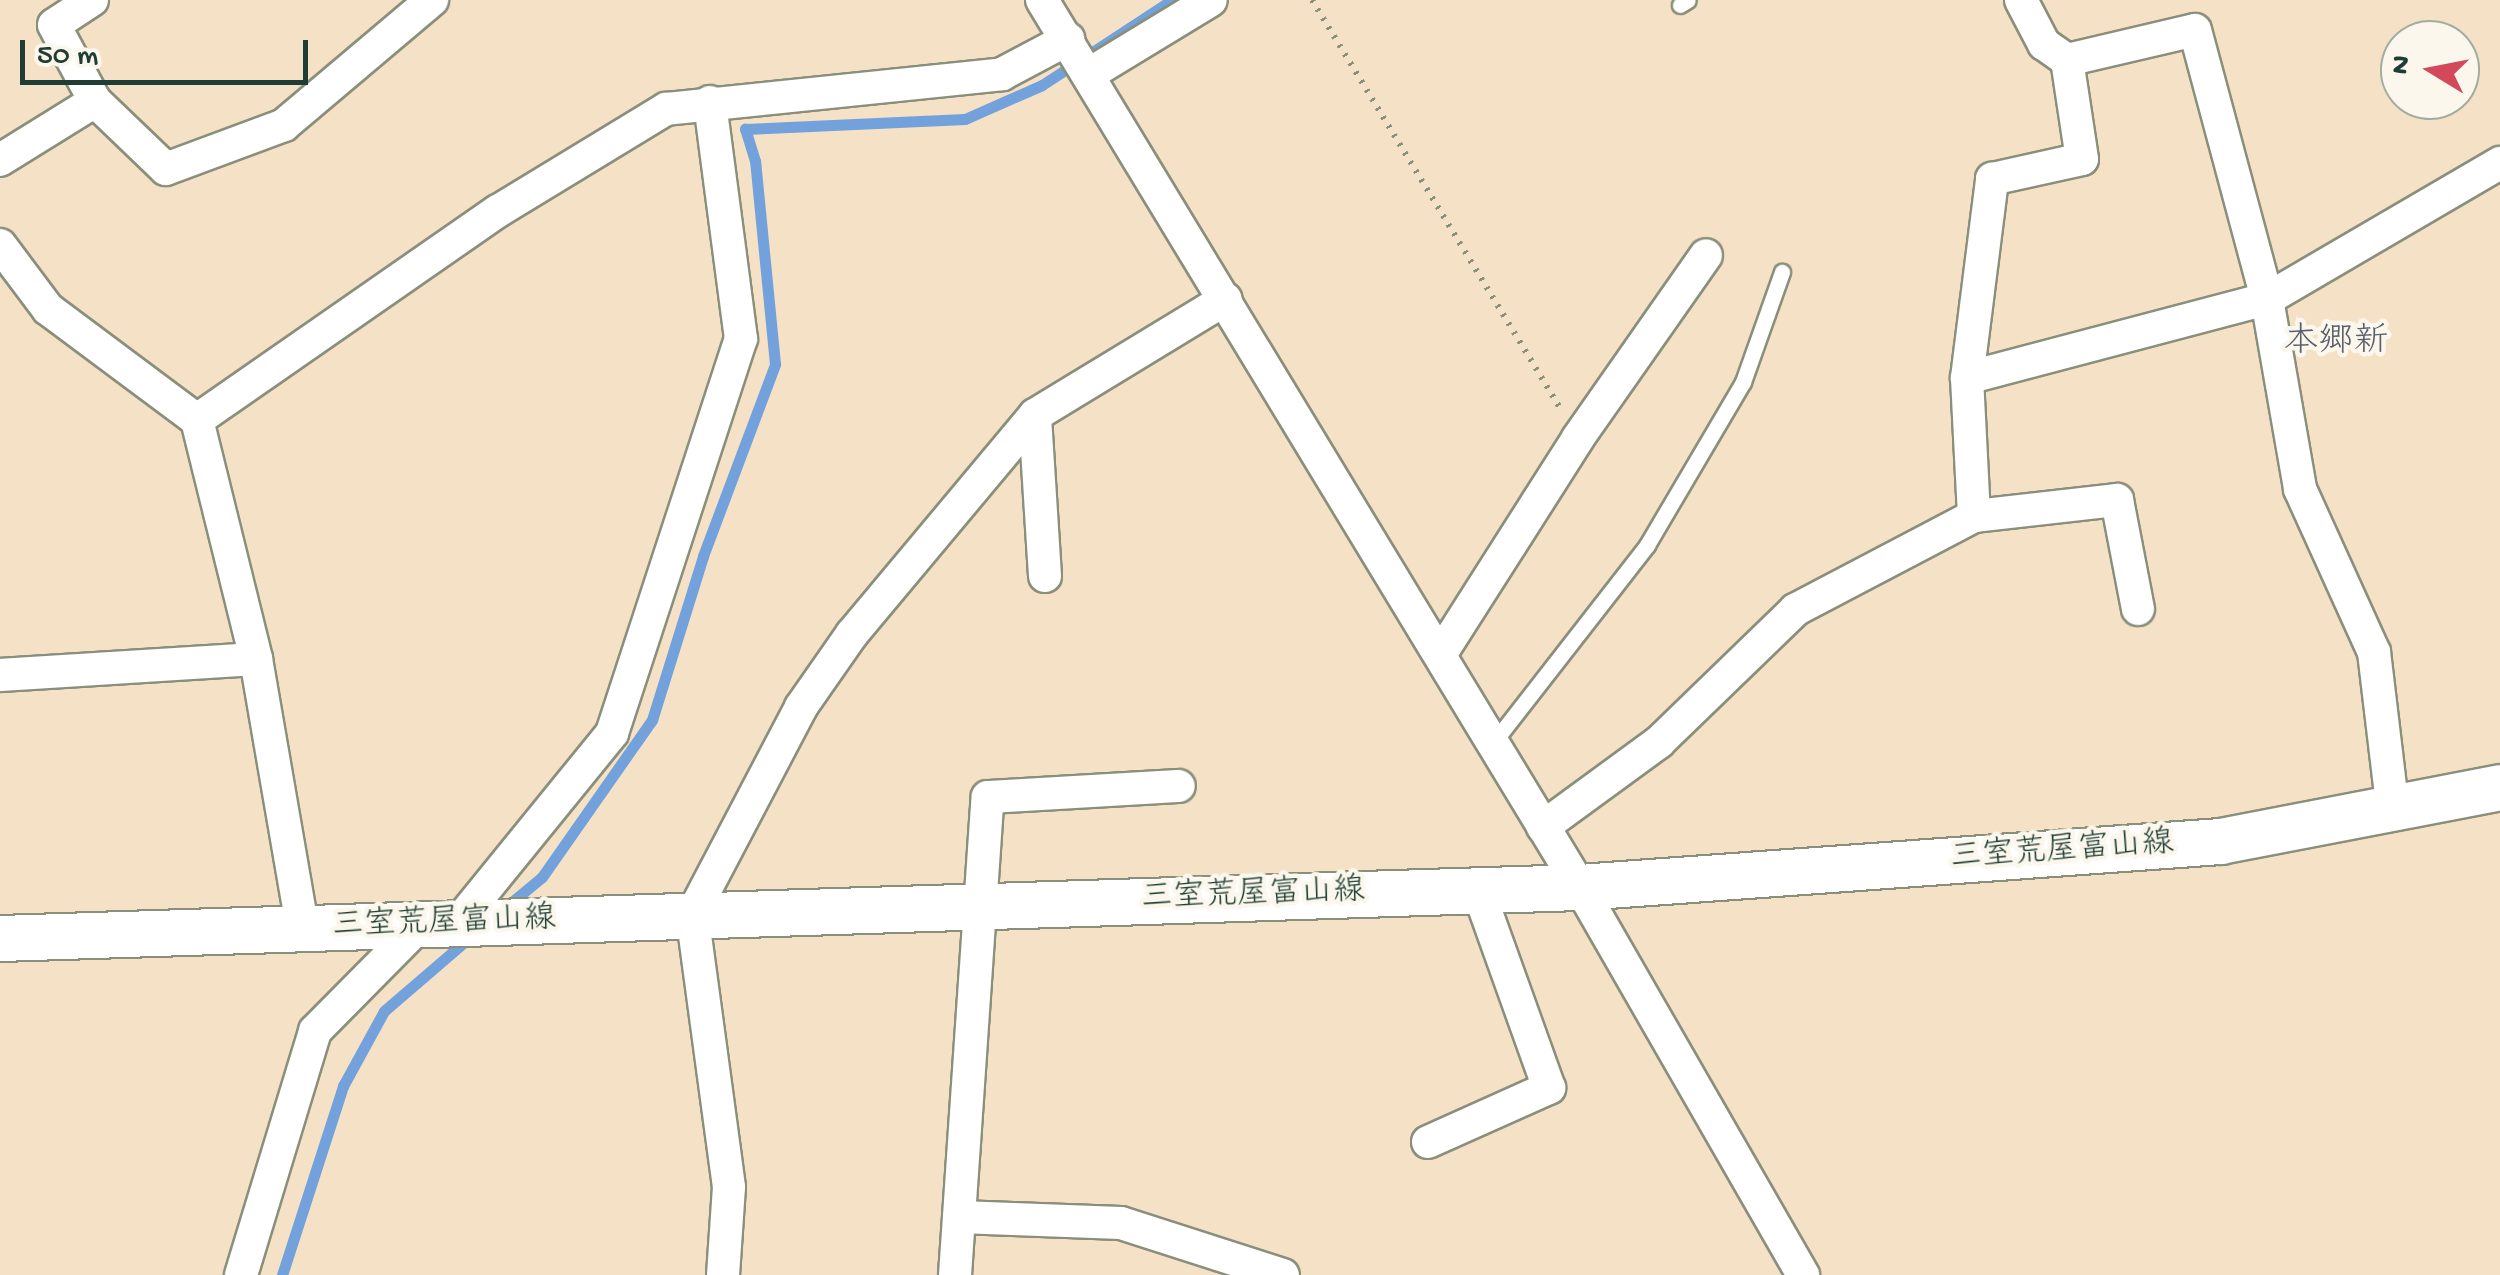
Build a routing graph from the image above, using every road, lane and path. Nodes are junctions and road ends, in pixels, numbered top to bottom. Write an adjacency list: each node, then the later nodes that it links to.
1 (92, 0): 10 (street)
2 (432, 0): 10 (street)
3 (1042, 0): 7 (street)
4 (1212, 0): 9 (street)
5 (1312, 0): 22 (path)
6 (2021, 0): 8 (street)
7 (1068, 39): 9 (street); 11 (street)
8 (2067, 60): 17 (street); 19 (street)
9 (1091, 73): 18 (street)
10 (95, 101): 12 (street)
11 (710, 102): 21 (street); 38 (street)
12 (0, 160)
13 (2500, 163): 17 (street)
14 (0, 245): 21 (street)
15 (1706, 255): 22 (street)
16 (1782, 272): 29 (lane)
17 (2267, 298): 19 (street); 32 (street)
18 (1226, 299): 20 (street); 26 (street)
19 (1968, 378): 23 (street)
20 (1035, 415): 24 (street); 37 (street)
21 (197, 420): 27 (street)
22 (1578, 438): 26 (street)
23 (1974, 516): 25 (street); 33 (street)
24 (1045, 576)
25 (2138, 609)
26 (1440, 655): 29 (street)
27 (256, 659): 28 (street); 39 (street)
28 (0, 675)
29 (1494, 743): 33 (street)
30 (1179, 786): 36 (street)
31 (2500, 788): 32 (main road, 三室荒屋富山線)
32 (2393, 811): 34 (main road, 三室荒屋富山線)
33 (1543, 827): 34 (street)
34 (1580, 887): 35 (main road, 三室荒屋富山線); 47 (street)
35 (1478, 890): 36 (main road, 三室荒屋富山線); 41 (street)
36 (984, 904): 37 (main road, 三室荒屋富山線); 42 (street)
37 (692, 915): 38 (main road, 三室荒屋富山線); 44 (street)
38 (438, 925): 39 (main road, 三室荒屋富山線); 43 (street)
39 (303, 930): 40 (main road, 三室荒屋富山線)
40 (0, 938)
41 (1428, 1142)
42 (959, 1217): 45 (street); 46 (street)
43 (242, 1275)
44 (723, 1275)
45 (955, 1275)
46 (1284, 1275)
47 (1802, 1275)

